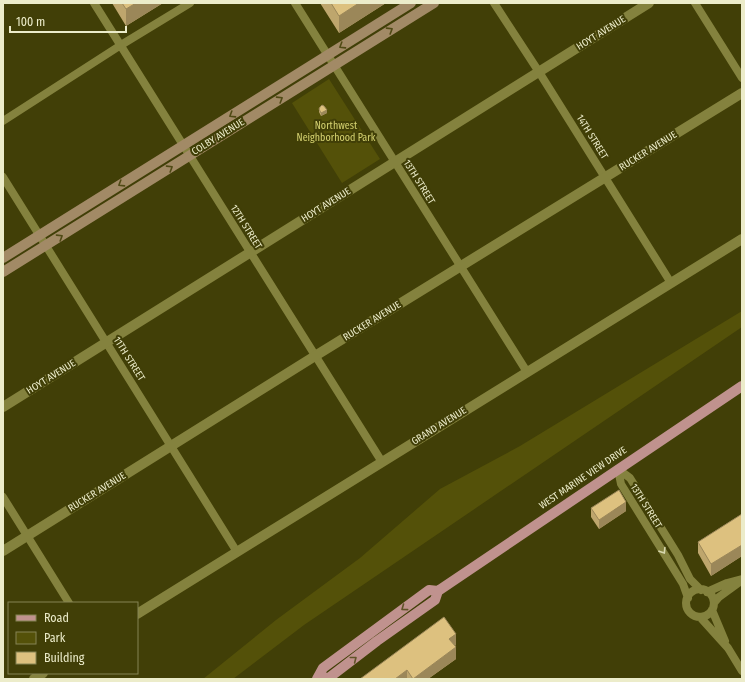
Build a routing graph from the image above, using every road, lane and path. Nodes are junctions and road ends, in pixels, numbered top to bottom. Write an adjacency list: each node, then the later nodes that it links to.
1 (94, 3): 9 (street, 12TH STREET)
2 (190, 3): 9 (street)
3 (295, 3): 10 (street, 13TH STREET)
4 (410, 3): 10 (main road, COLBY AVENUE, one-way to 10)
5 (434, 3): 11 (main road, COLBY AVENUE, one-way to 5)
6 (494, 3): 12 (street, 14TH STREET)
7 (649, 3): 12 (street, HOYT AVENUE)
8 (695, 3): 13 (street)
9 (121, 45): 15 (street); 16 (street, 12TH STREET)
10 (327, 55): 11 (street, 13TH STREET); 16 (main road, COLBY AVENUE, one-way to 16)
11 (333, 66): 17 (main road, COLBY AVENUE, one-way to 11); 18 (street, 13TH STREET)
12 (539, 72): 18 (street, HOYT AVENUE); 20 (street, 14TH STREET)
13 (742, 78)
14 (742, 93): 20 (street, RUCKER AVENUE)
15 (3, 121)
16 (183, 145): 17 (street, 12TH STREET); 21 (main road, COLBY AVENUE, one-way to 21)
17 (190, 155): 23 (main road, COLBY AVENUE, one-way to 17); 24 (street, 12TH STREET)
18 (395, 162): 24 (street, HOYT AVENUE); 26 (street, 13TH STREET)
19 (3, 177): 21 (street, 11TH STREET)
20 (605, 178): 26 (street, RUCKER AVENUE); 28 (street, 14TH STREET)
21 (39, 235): 23 (street, 11TH STREET); 25 (main road, COLBY AVENUE)
22 (742, 238): 28 (street, GRAND AVENUE)
23 (46, 246): 27 (main road, COLBY AVENUE); 29 (street, 11TH STREET)
24 (250, 252): 29 (street, HOYT AVENUE); 30 (street, 12TH STREET)
25 (3, 258)
26 (460, 266): 30 (street, RUCKER AVENUE); 31 (street, 13TH STREET)
27 (3, 272)
28 (671, 283): 31 (street, GRAND AVENUE)
29 (106, 342): 33 (street, HOYT AVENUE); 34 (street, 11TH STREET)
30 (315, 356): 34 (street, RUCKER AVENUE); 35 (street, 12TH STREET)
31 (527, 372): 35 (street, GRAND AVENUE)
32 (742, 386): 36 (main road, WEST MARINE VIEW DRIVE)
33 (3, 407)
34 (171, 446): 38 (street, RUCKER AVENUE); 40 (street, 11TH STREET)
35 (382, 462): 40 (street, GRAND AVENUE)
36 (618, 469): 42 (main road, WEST MARINE VIEW DRIVE); 43 (street, 13TH STREET); 44 (street, 13TH STREET, one-way to 44)
37 (3, 498): 38 (street)
38 (27, 536): 39 (street, RUCKER AVENUE); 45 (street)
39 (3, 551)
40 (237, 552): 47 (street, GRAND AVENUE)
41 (742, 579): 43 (street); 46 (street)
42 (438, 591): 51 (main road, WEST MARINE VIEW DRIVE, one-way to 51); 52 (main road, WEST MARINE VIEW DRIVE, one-way to 42)
43 (704, 591): 44 (street); 46 (street)
44 (688, 598): 48 (street)
45 (68, 602)
46 (713, 607): 48 (street); 49 (street)
47 (138, 613)
48 (700, 617): 49 (street)
49 (728, 648): 50 (street)
50 (742, 671)
51 (317, 679)
52 (322, 679)

